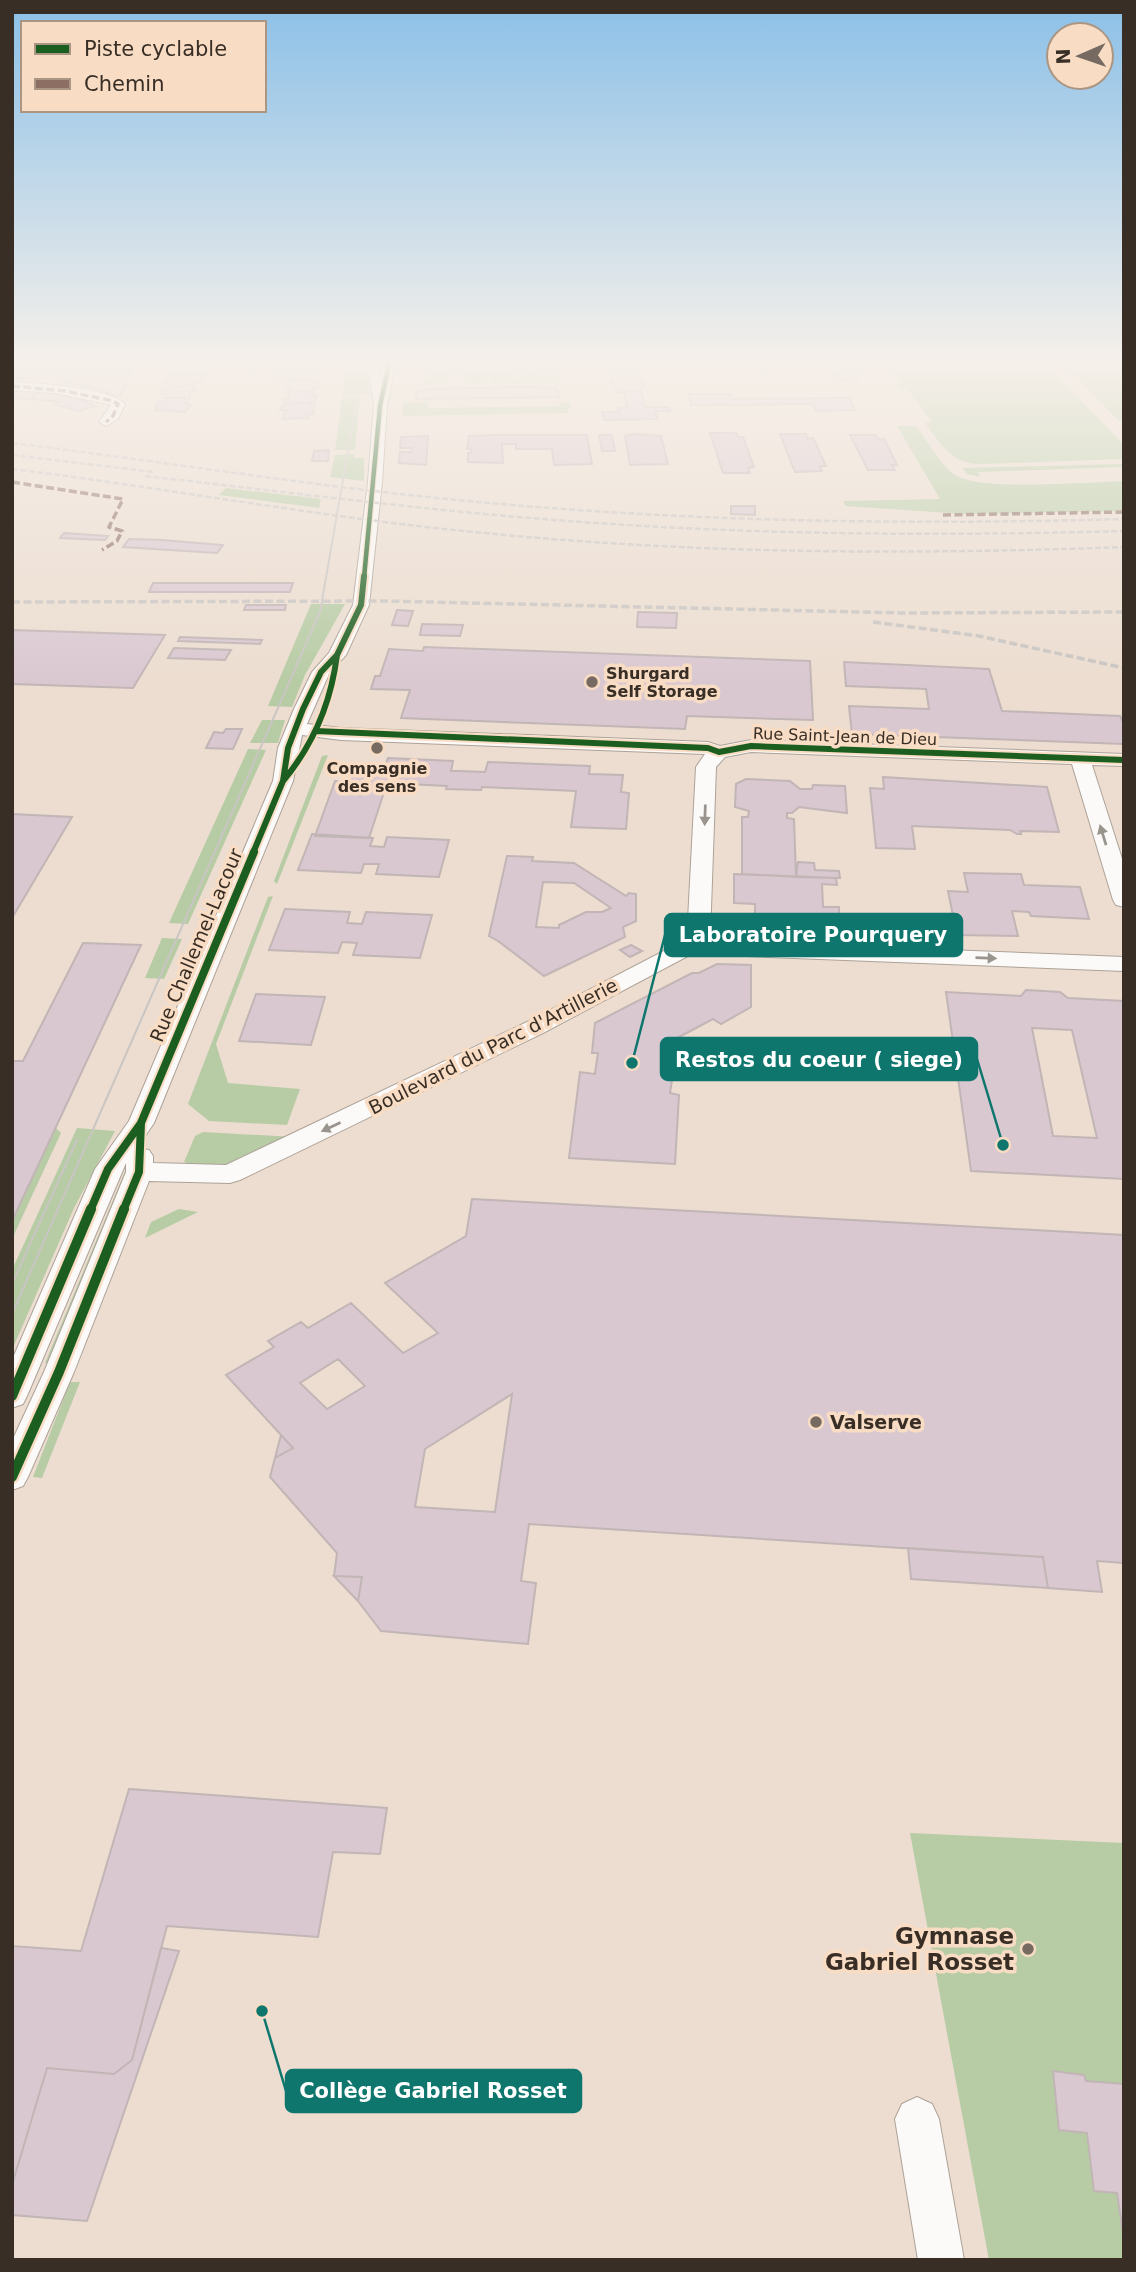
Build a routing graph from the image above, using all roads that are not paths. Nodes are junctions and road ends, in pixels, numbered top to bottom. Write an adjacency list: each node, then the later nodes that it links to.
1 (376, 470): 2 (street, Rue Challemel-Lacour)
2 (306, 730): 3 (street, Rue Saint-Jean de Dieu); 9 (street, Rue Challemel-Lacour)
3 (719, 752): 4 (street, Rue Saint-Jean de Dieu); 7 (street, one-way to 7)
4 (1080, 758): 5 (street, Rue Saint-Jean de Dieu); 6 (street, one-way to 4)
5 (1124, 760)
6 (1124, 900)
7 (698, 942): 8 (street, one-way to 8); 10 (street, Boulevard du Parc d'Artillerie, one-way to 10)
8 (1124, 964)
9 (141, 1123): 10 (street, Rue Challemel-Lacour); 11 (street, Rue Challemel-Lacour)
10 (139, 1172): 12 (street, Rue Challemel-Lacour)
11 (12, 1396)
12 (24, 1424): 13 (street, Rue Challemel-Lacour)
13 (12, 1477)
14 (917, 2119): 15 (street)
15 (941, 2260)

